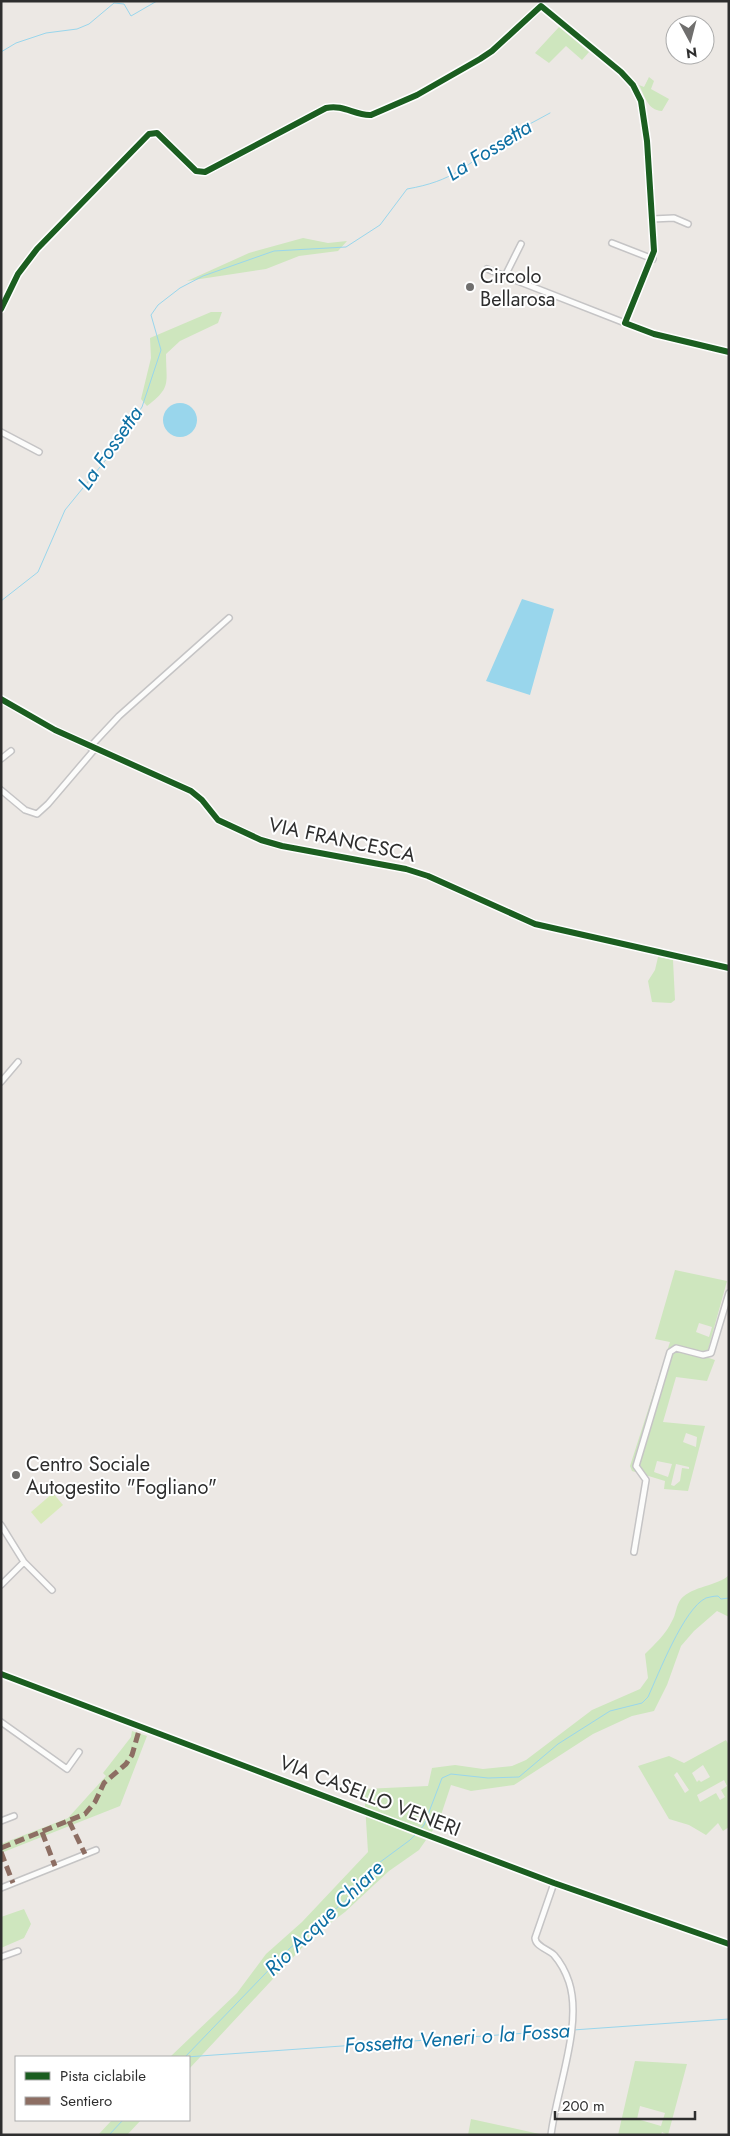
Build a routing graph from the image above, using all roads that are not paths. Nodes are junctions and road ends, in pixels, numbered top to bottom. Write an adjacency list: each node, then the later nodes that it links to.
1 (652, 219): 2 (street); 5 (street); 8 (street)
2 (688, 224)
3 (612, 242): 5 (street)
4 (521, 244): 7 (street)
5 (653, 259): 9 (street)
6 (487, 269): 7 (street)
7 (505, 276): 9 (street)
8 (1, 309)
9 (625, 323): 10 (street)
10 (729, 352)
11 (1, 432): 12 (street)
12 (39, 452)
13 (229, 618): 15 (street)
14 (1, 699): 15 (street, VIA FRANCESCA)
15 (92, 748): 18 (street); 19 (street, VIA FRANCESCA)
16 (11, 751): 17 (street)
17 (1, 759)
18 (1, 790)
19 (729, 968)
20 (18, 1062): 21 (street)
21 (1, 1082)
22 (729, 1293): 24 (street)
23 (1, 1525): 25 (street)
24 (634, 1552)
25 (24, 1562): 26 (street); 27 (street)
26 (1, 1585)
27 (52, 1590)
28 (1, 1674): 34 (street, VIA CASELLO VENERI)
29 (1, 1722): 30 (street)
30 (79, 1752)
31 (14, 1816): 32 (street)
32 (1, 1821)
33 (96, 1850): 35 (street)
34 (554, 1883): 36 (street, VIA CASELLO VENERI); 39 (street)
35 (1, 1888)
36 (729, 1944)
37 (18, 1950): 38 (street)
38 (1, 1957)
39 (551, 2135)

